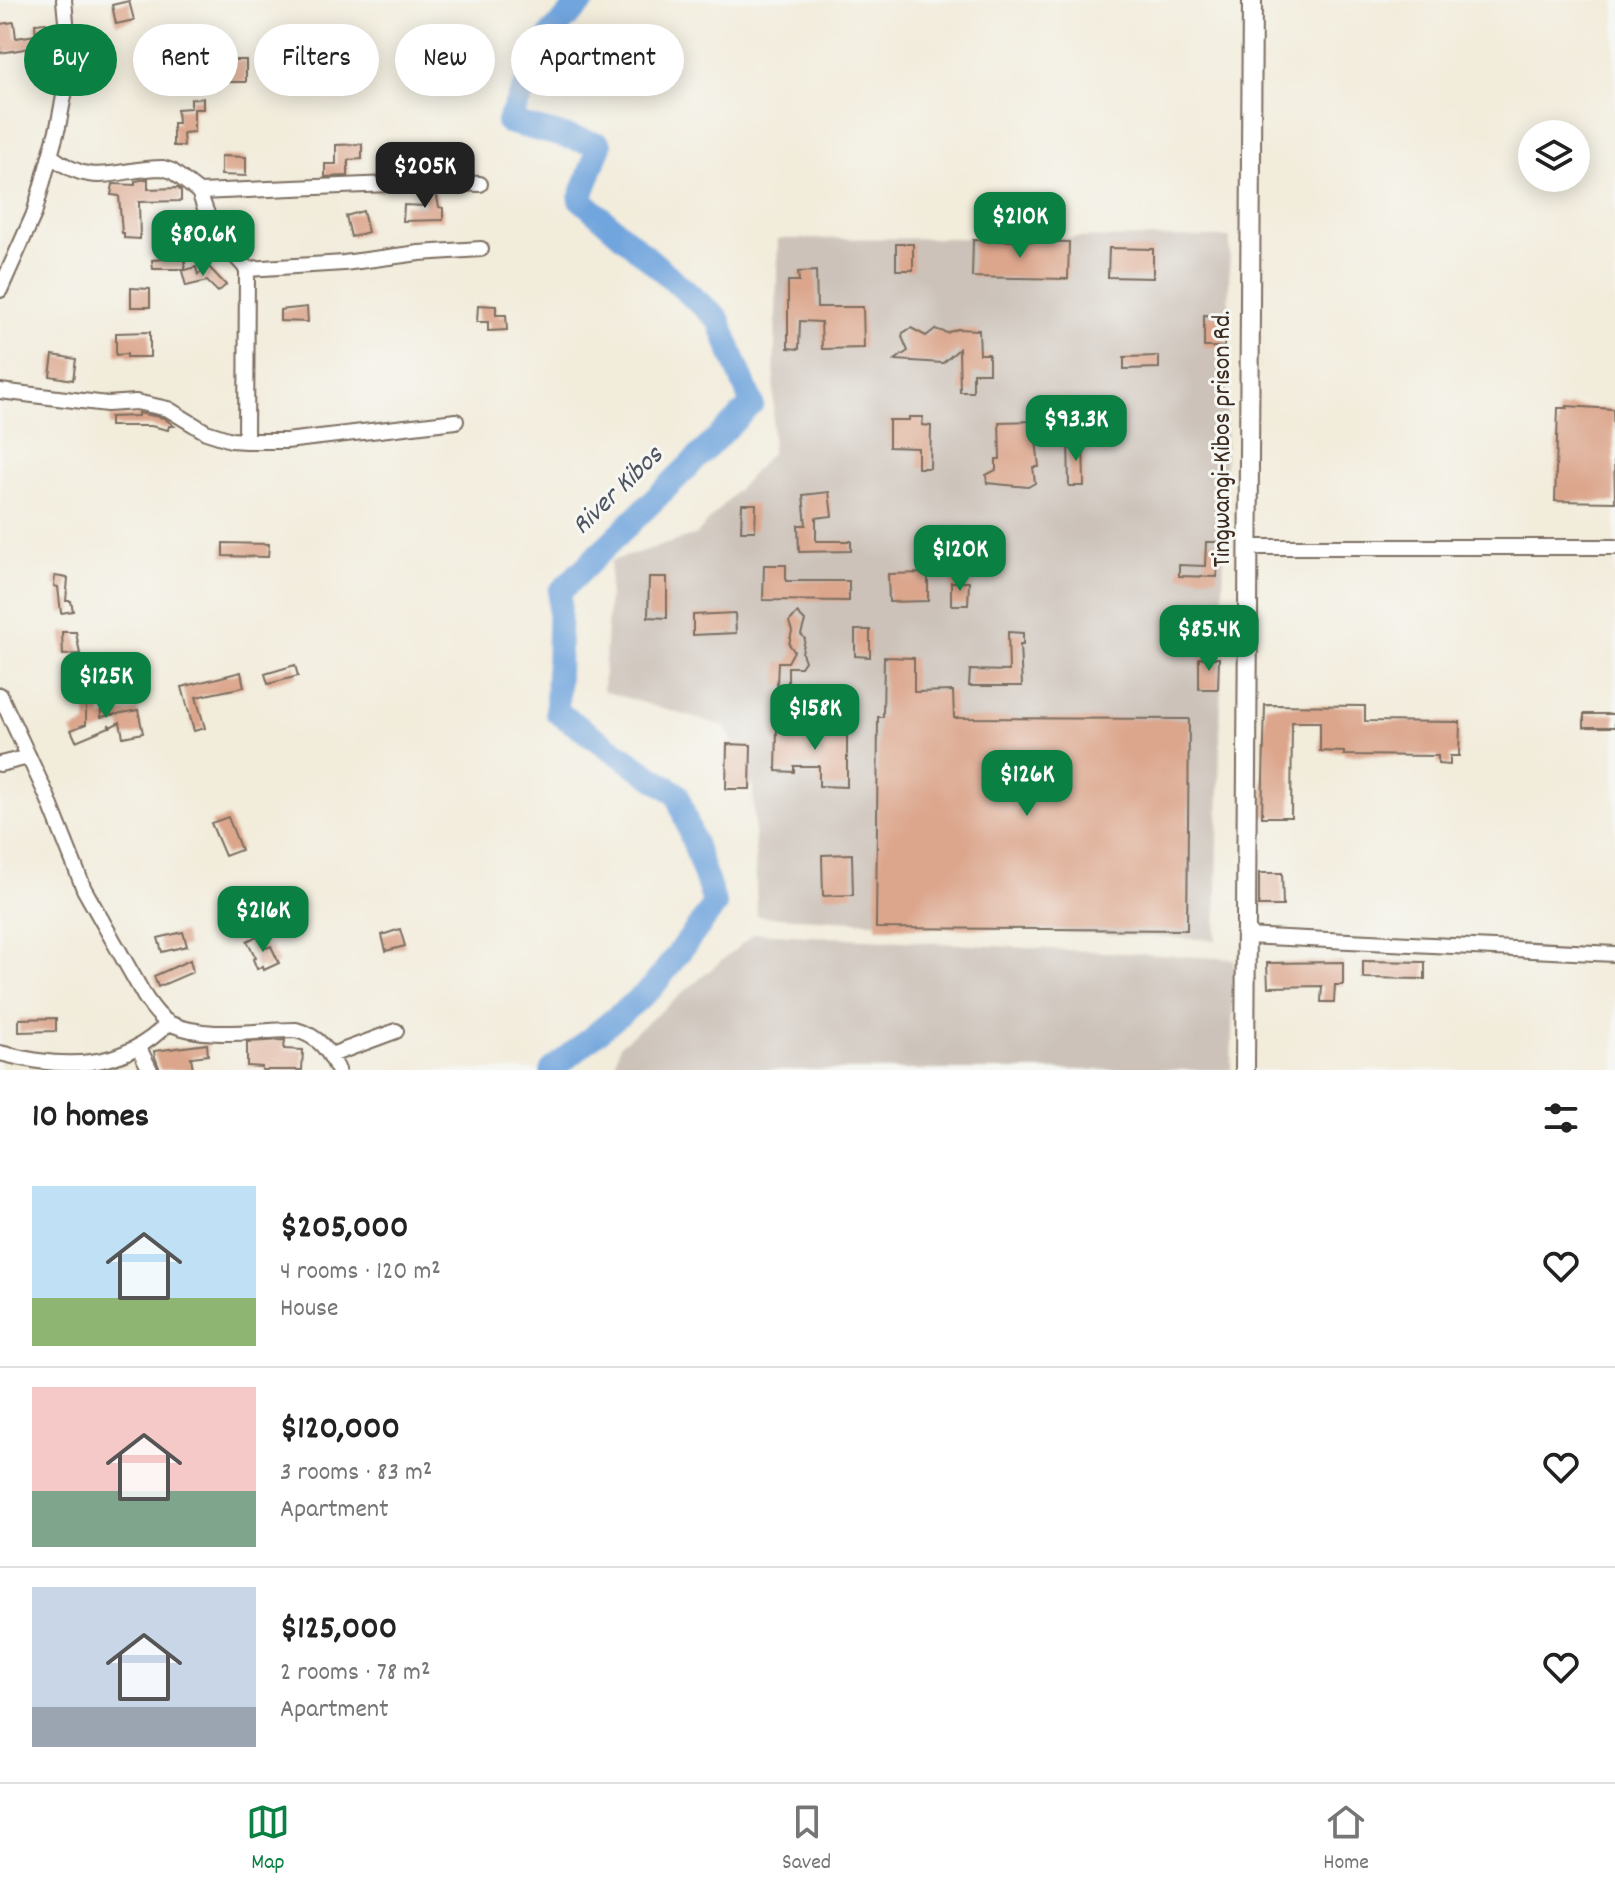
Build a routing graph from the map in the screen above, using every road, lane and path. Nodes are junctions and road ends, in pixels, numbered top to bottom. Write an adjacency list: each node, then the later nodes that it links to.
1 (64, 0): 3 (street)
2 (1252, 0): 12 (street, Tingwangi-Kibos prison Rd.)
3 (51, 156): 5 (street); 8 (street)
4 (480, 184): 5 (street)
5 (199, 192): 7 (street)
6 (481, 249): 7 (street)
7 (247, 269): 11 (street)
8 (0, 290)
9 (0, 391): 11 (street)
10 (456, 421): 11 (street)
11 (246, 441)
12 (1248, 547): 13 (street); 17 (street, Tingwangi-Kibos prison Rd.)
13 (1615, 547)
14 (0, 695): 15 (street)
15 (29, 757): 16 (street); 19 (street)
16 (0, 764)
17 (1245, 936): 18 (street); 26 (street, Tingwangi-Kibos prison Rd.)
18 (1615, 954)
19 (168, 1023): 21 (street); 23 (street)
20 (396, 1031): 23 (street)
21 (141, 1052): 22 (street); 24 (street)
22 (0, 1053)
23 (331, 1055): 25 (street)
24 (150, 1070)
25 (338, 1070)
26 (1245, 1070)

